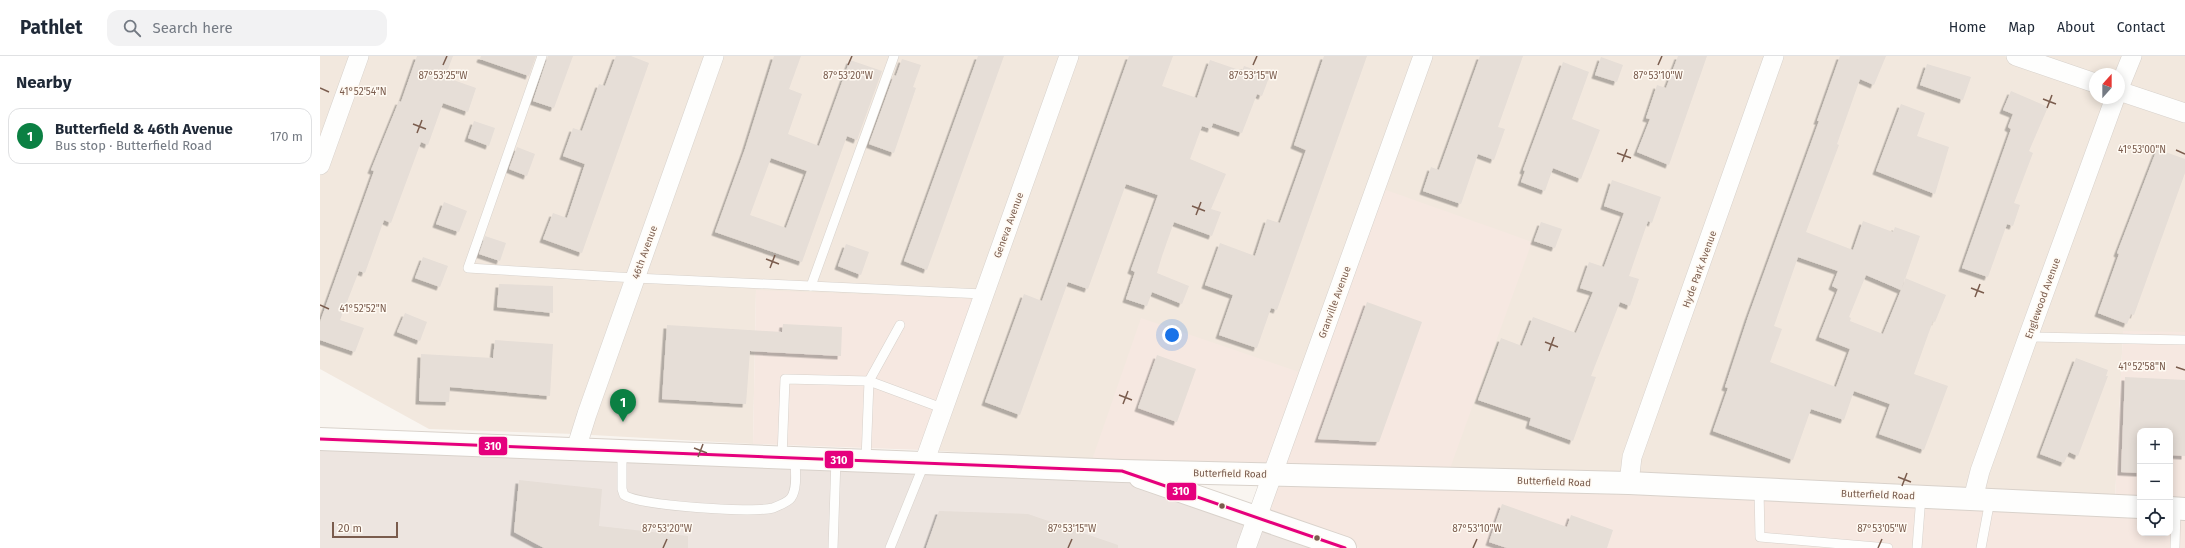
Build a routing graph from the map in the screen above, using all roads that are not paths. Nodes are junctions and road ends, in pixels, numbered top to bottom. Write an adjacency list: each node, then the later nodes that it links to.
1 (359, 56): 15 (street)
2 (542, 56): 16 (lane)
3 (714, 56): 16 (street, 46th Avenue)
4 (894, 56): 17 (lane)
5 (1069, 56): 18 (street, Geneva Avenue)
6 (1423, 56): 32 (street, Granville Avenue)
7 (1774, 56): 33 (street, Hyde Park Avenue)
8 (2016, 56): 11 (street)
9 (2132, 56): 10 (street)
10 (2125, 73)
11 (2089, 81)
12 (2125, 93): 14 (street)
13 (2113, 104): 20 (street, Englewood Avenue)
14 (2185, 113)
15 (320, 165)
16 (635, 278): 17 (lane); 25 (street, 46th Avenue)
17 (810, 286): 18 (lane)
18 (983, 294): 23 (street, Geneva Avenue)
19 (900, 324): 22 (lane)
20 (2028, 337): 21 (lane); 36 (street, Englewood Avenue)
21 (2185, 340)
22 (869, 381): 23 (lane); 27 (lane); 29 (lane)
23 (942, 408): 30 (street, Geneva Avenue)
24 (320, 439): 25 (main road, Butterfield Road)
25 (576, 449): 26 (main road, Butterfield Road)
26 (622, 451): 27 (main road, Butterfield Road); 27 (lane)
27 (788, 457): 28 (main road, Butterfield Road)
28 (836, 459): 29 (main road, Butterfield Road); 40 (lane)
29 (866, 460): 30 (main road, Butterfield Road)
30 (924, 463): 31 (main road, Butterfield Road); 41 (lane)
31 (1122, 471): 32 (main road, Butterfield Road); 39 (main road)
32 (1273, 474): 33 (main road, Butterfield Road); 39 (street, Granville Avenue)
33 (1629, 483): 34 (main road, Butterfield Road)
34 (1759, 489): 35 (main road, Butterfield Road); 44 (lane)
35 (1921, 496): 36 (main road, Butterfield Road); 45 (lane)
36 (1982, 499): 37 (main road, Butterfield Road); 46 (lane)
37 (2137, 506)
38 (2177, 508): 47 (lane)
39 (1257, 517): 42 (street, Granville Avenue); 43 (main road)
40 (833, 548)
41 (890, 548)
42 (1246, 548)
43 (1345, 548)
44 (1888, 548)
45 (1917, 548)
46 (1981, 548)
47 (2175, 548)

